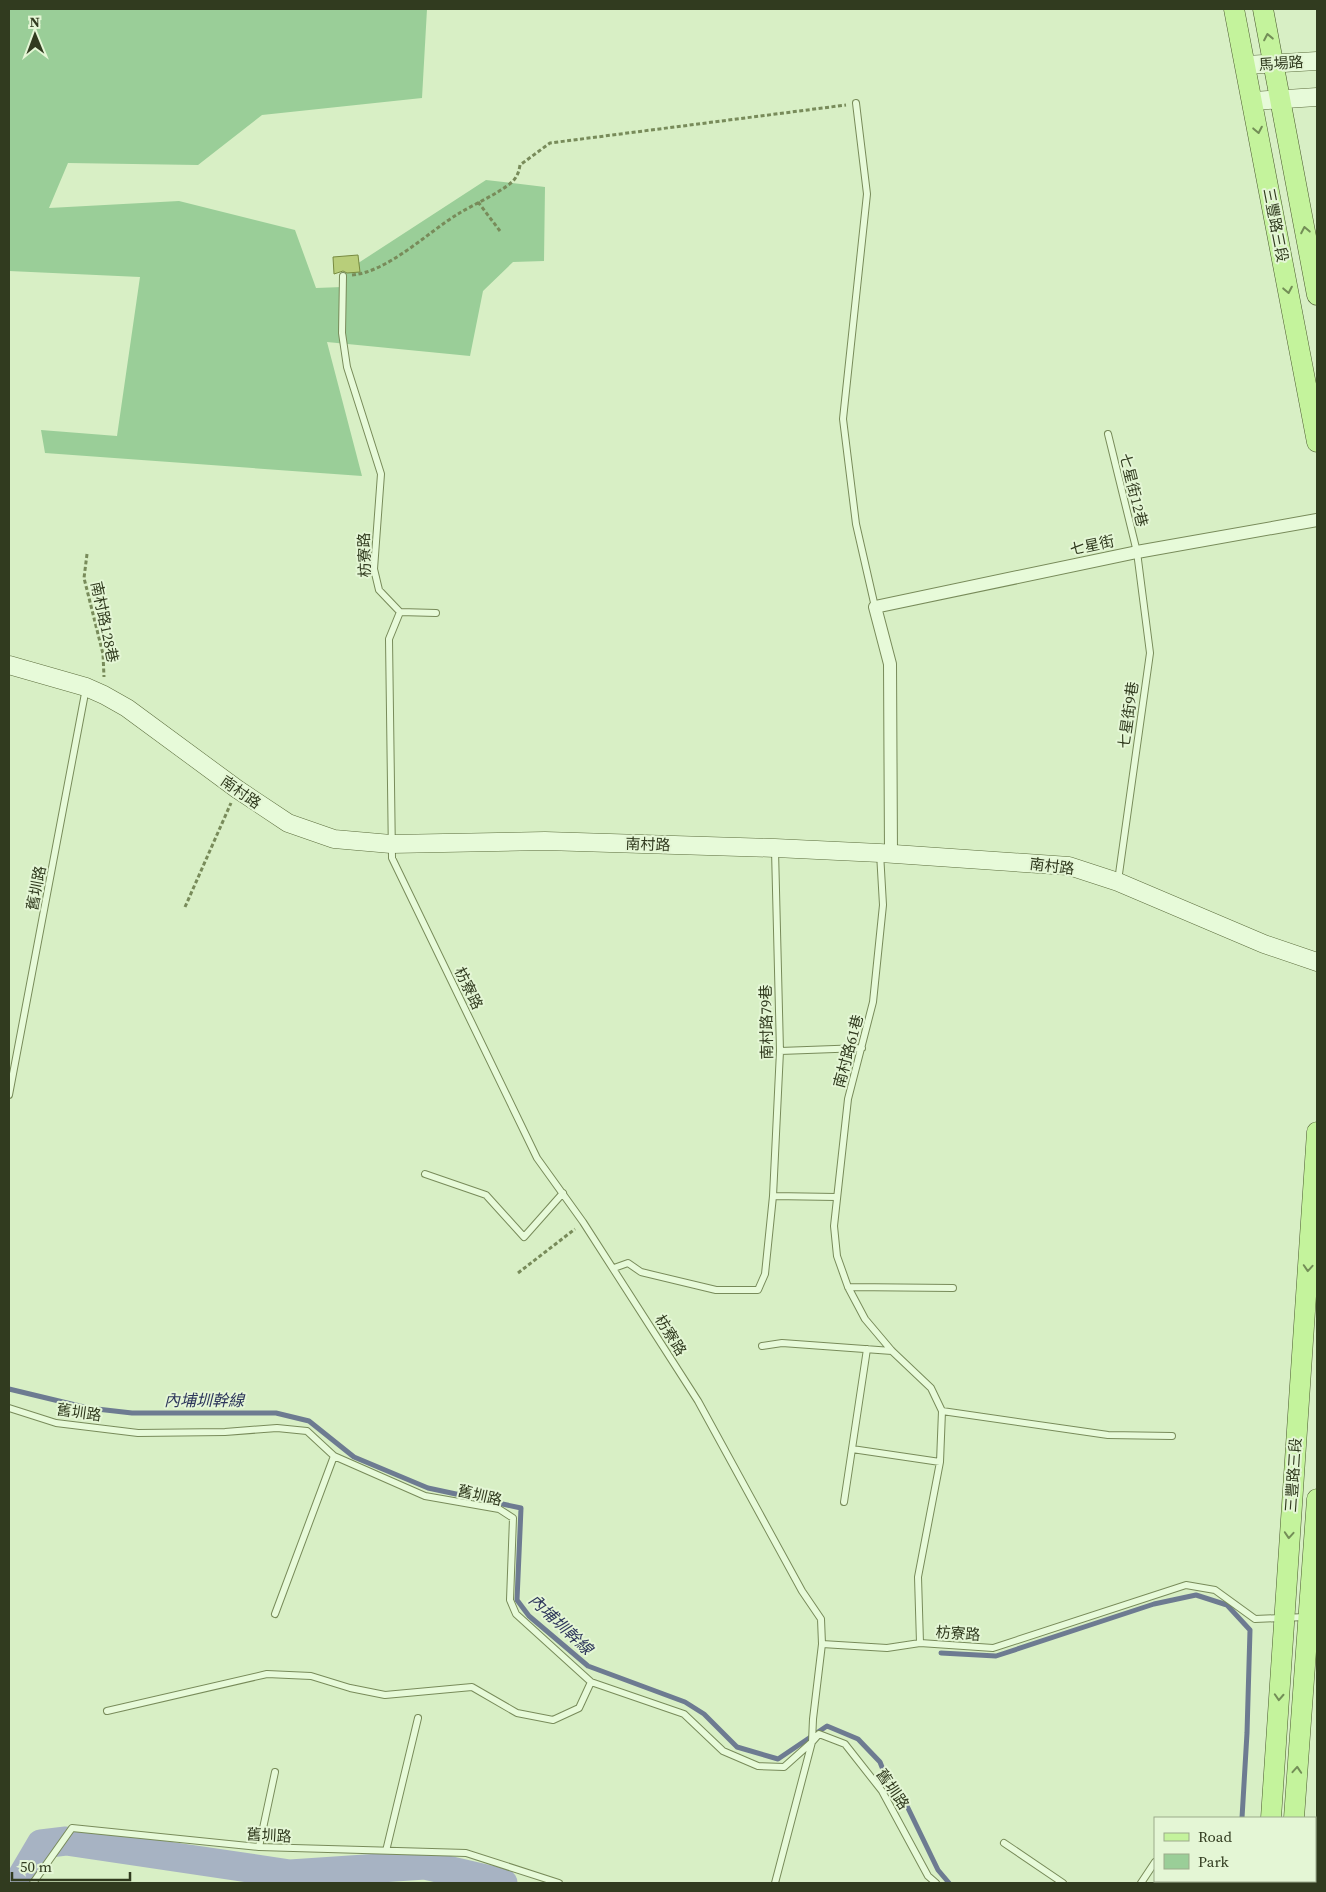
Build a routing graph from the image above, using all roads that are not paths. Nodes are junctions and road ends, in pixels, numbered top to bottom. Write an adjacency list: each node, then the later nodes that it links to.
1 (1234, 9): 5 (main road, 三豐路三段)
2 (1263, 9): 4 (main road, 三豐路三段, one-way to 2)
3 (1317, 61): 4 (street, 馬場路)
4 (1274, 64): 5 (street, 馬場路); 7 (main road, 三豐路三段)
5 (1246, 65): 8 (main road, 三豐路三段)
6 (1317, 97): 7 (street)
7 (1280, 99): 8 (street); 11 (main road, 三豐路三段, one-way to 7)
8 (1253, 102): 13 (main road, 三豐路三段, one-way to 13)
9 (856, 103): 16 (lane)
10 (343, 276): 17 (lane, 枋寮路)
11 (1317, 295)
12 (1108, 434): 15 (lane, 七星街12巷)
13 (1317, 442)
14 (1317, 520): 15 (street, 七星街)
15 (1137, 552): 16 (street, 七星街); 24 (lane, 七星街9巷)
16 (875, 607): 23 (street)
17 (400, 612): 18 (lane); 21 (lane, 枋寮路)
18 (436, 613)
19 (9, 665): 20 (street, 南村路)
20 (86, 687): 21 (street, 南村路); 28 (lane, 舊圳路)
21 (391, 844): 22 (street, 南村路); 31 (lane, 枋寮路)
22 (775, 848): 23 (street, 南村路); 27 (lane, 南村路79巷)
23 (886, 853): 24 (street, 南村路); 26 (lane, 南村路61巷)
24 (1118, 882): 25 (street, 南村路)
25 (1317, 962)
26 (862, 1048): 27 (lane); 33 (lane, 南村路61巷)
27 (780, 1052): 32 (lane, 南村路79巷)
28 (9, 1094)
29 (1317, 1132): 51 (main road, 三豐路三段, one-way to 51)
30 (425, 1174): 31 (lane)
31 (562, 1193): 35 (lane, 枋寮路)
32 (773, 1196): 33 (lane); 35 (lane, 南村路79巷)
33 (836, 1197): 34 (lane, 南村路61巷)
34 (836, 1256): 36 (lane, 枋寮路)
35 (614, 1268): 53 (lane, 枋寮路)
36 (848, 1287): 37 (lane); 40 (lane, 枋寮路)
37 (953, 1288)
38 (762, 1346): 39 (lane)
39 (867, 1349): 40 (lane); 44 (lane)
40 (892, 1352): 42 (lane, 枋寮路)
41 (9, 1408): 45 (lane, 舊圳路)
42 (942, 1411): 43 (lane); 46 (lane, 枋寮路)
43 (1172, 1436)
44 (852, 1449): 46 (lane); 48 (lane)
45 (334, 1456): 49 (lane); 54 (lane, 舊圳路)
46 (940, 1462): 52 (lane, 枋寮路)
47 (1317, 1500): 50 (main road, 三豐路三段)
48 (844, 1502)
49 (275, 1614)
50 (1309, 1617): 51 (lane, 枋寮路); 60 (main road, 三豐路三段, one-way to 50)
51 (1283, 1619): 52 (lane, 枋寮路); 59 (main road, 三豐路三段, one-way to 59)
52 (920, 1643): 53 (lane)
53 (822, 1644): 57 (lane)
54 (591, 1682): 55 (lane); 57 (lane, 舊圳路)
55 (107, 1711)
56 (418, 1718): 63 (lane)
57 (812, 1742): 67 (lane); 68 (lane, 舊圳路)
58 (275, 1772): 62 (lane)
59 (1271, 1817)
60 (1294, 1817)
61 (1004, 1843): 69 (lane)
62 (259, 1848): 63 (lane, 舊圳路); 65 (lane, 舊圳路)
63 (386, 1851): 66 (lane, 舊圳路)
64 (1154, 1864): 70 (lane)
65 (33, 1883)
66 (559, 1883)
67 (775, 1883)
68 (936, 1883)
69 (1063, 1883)
70 (1141, 1883)

